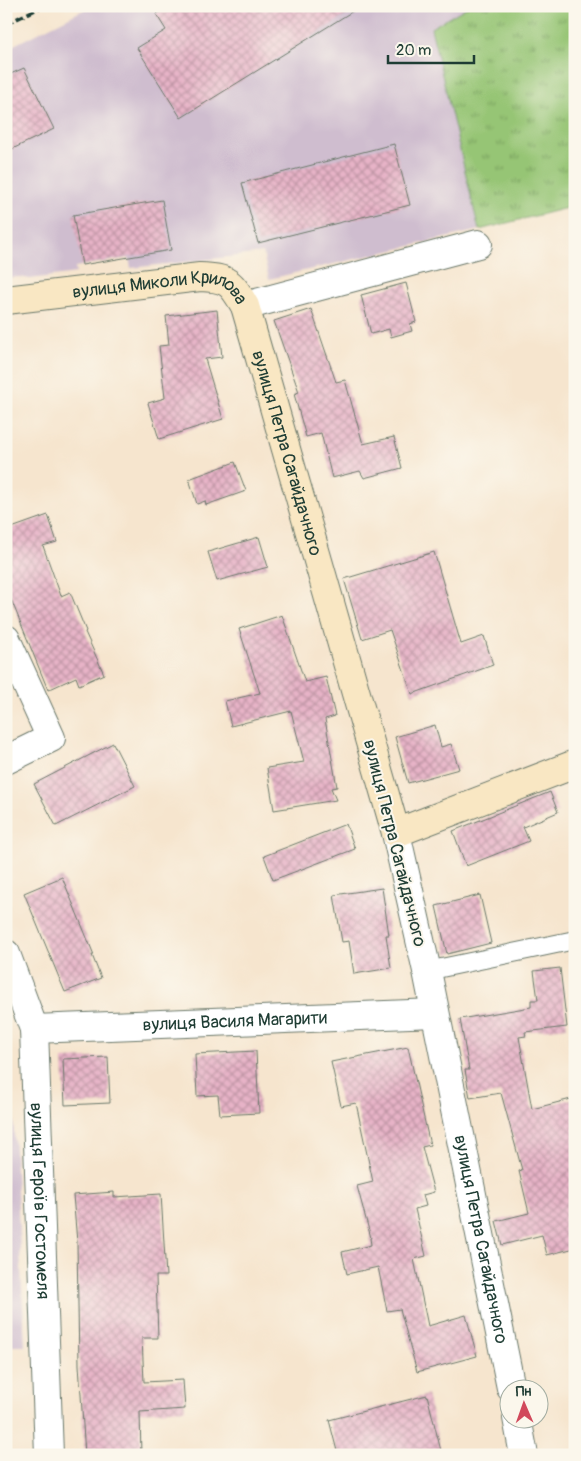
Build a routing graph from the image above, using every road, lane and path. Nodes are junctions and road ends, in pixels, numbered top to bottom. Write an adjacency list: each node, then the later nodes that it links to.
1 (478, 244): 3 (street, вулиця Миколи Крилова)
2 (6, 300): 3 (street, вулиця Миколи Крилова)
3 (245, 306): 7 (street, вулиця Петра Сагайдачного)
4 (6, 639): 5 (street)
5 (6, 760)
6 (575, 764): 7 (street)
7 (396, 833): 10 (street, вулиця Петра Сагайдачного)
8 (575, 940): 10 (lane)
9 (6, 954): 12 (street, вулиця Героїв Гостомеля)
10 (427, 971): 11 (street, вулиця Петра Сагайдачного)
11 (435, 1013): 12 (street, вулиця Василя Магарити); 13 (street, вулиця Петра Сагайдачного)
12 (34, 1029): 15 (street, вулиця Героїв Гостомеля)
13 (509, 1378)
14 (519, 1428): 16 (street)
15 (49, 1455)
16 (524, 1455)

